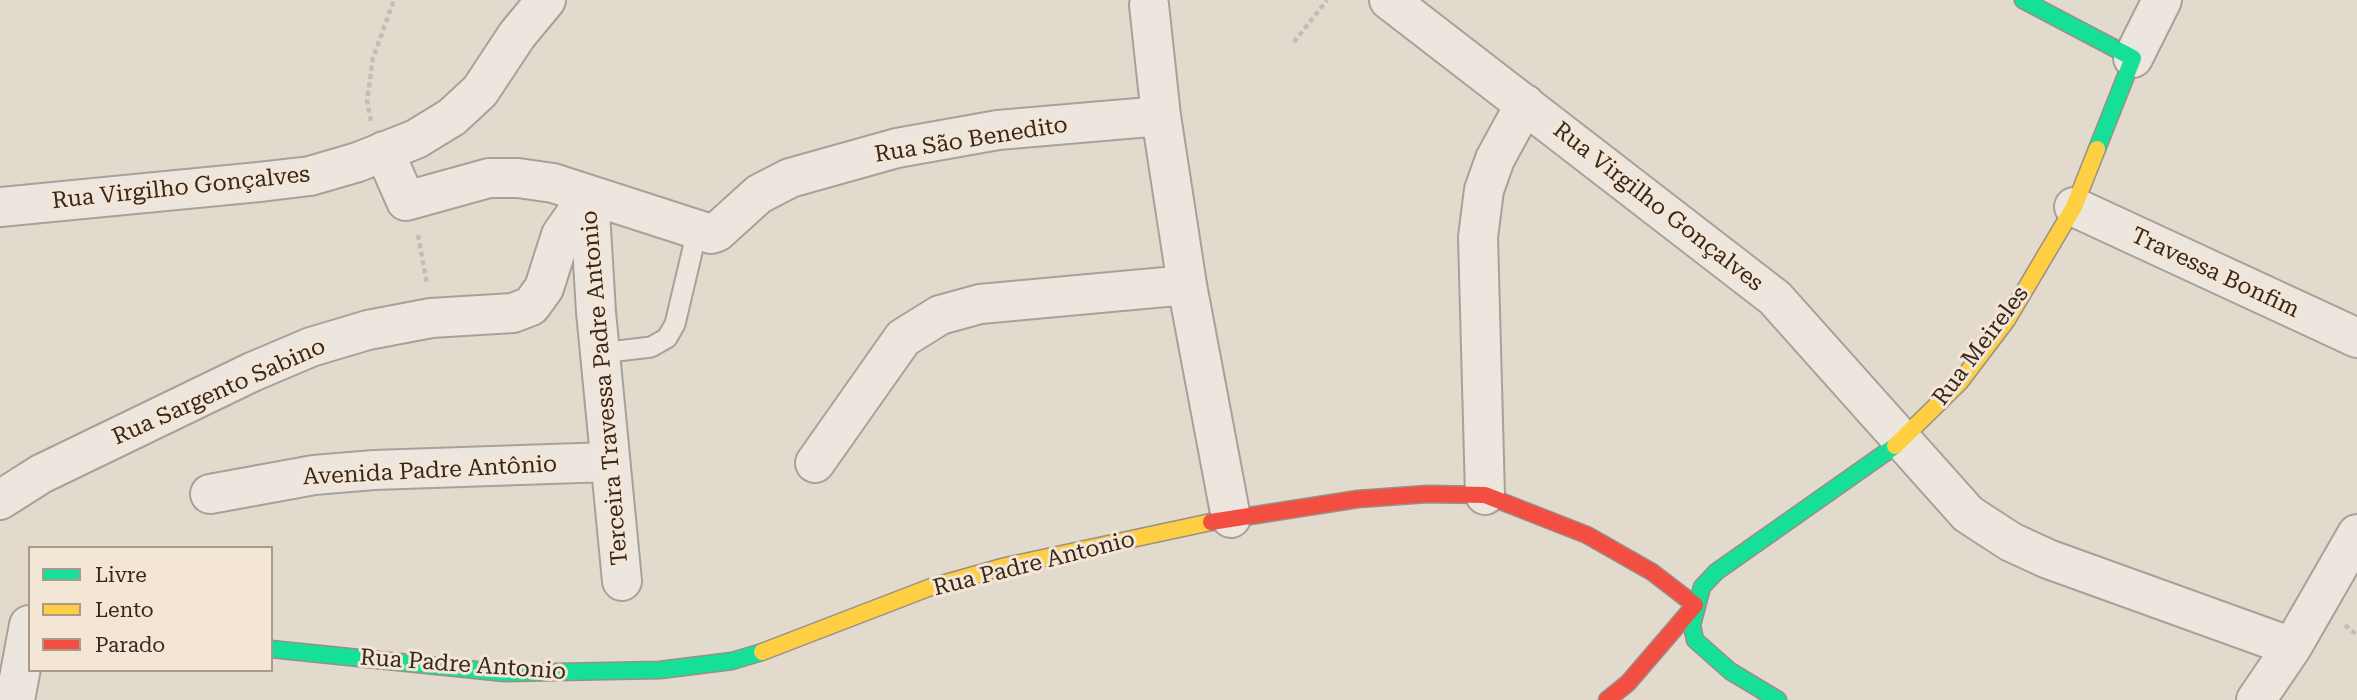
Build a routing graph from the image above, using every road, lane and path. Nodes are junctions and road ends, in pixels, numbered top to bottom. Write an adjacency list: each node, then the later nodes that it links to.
1 (394, 0): 12 (path)
2 (546, 0): 12 (street, Rua Virgilho Gonçalves)
3 (1327, 0): 8 (path)
4 (1389, 0): 10 (street, Rua Virgilho Gonçalves)
5 (2023, 0): 9 (street)
6 (2162, 0): 9 (street, Rua Meireles)
7 (1149, 5): 11 (street)
8 (1294, 42)
9 (2133, 58): 16 (street, Rua Meireles)
10 (1525, 104): 22 (street, Rua Virgilho Gonçalves); 26 (street)
11 (1161, 116): 17 (street, Rua São Benedito); 18 (street)
12 (384, 151): 14 (street); 15 (street, Rua Virgilho Gonçalves)
13 (589, 195): 14 (street); 17 (street); 19 (street, Rua Sargento Sabino); 21 (street, Terceira Travessa Padre Antonio)
14 (406, 201): 19 (path)
15 (0, 207)
16 (2074, 207): 20 (street, Travessa Bonfim); 22 (street, Rua Meireles)
17 (697, 232): 21 (lane)
18 (1187, 285): 24 (street); 28 (street)
19 (430, 318): 27 (street, Rua Sargento Sabino)
20 (2357, 338)
21 (601, 353): 23 (street, Terceira Travessa Padre Antonio)
22 (1904, 440): 31 (street, Rua Meireles); 35 (street, Rua Virgilho Gonçalves)
23 (609, 462): 25 (street, Avenida Padre Antônio); 30 (street, Terceira Travessa Padre Antonio)
24 (815, 463)
25 (210, 494)
26 (1485, 495): 28 (street, Rua Padre Antonio); 31 (street, Rua Padre Antonio)
27 (0, 500)
28 (1231, 518): 36 (street, Rua Padre Antonio)
29 (2357, 534): 35 (street)
30 (622, 581)
31 (1695, 605): 38 (street, Rua Meireles); 39 (street)
32 (0, 620): 33 (street)
33 (28, 625)
34 (28, 635): 37 (street)
35 (2292, 647): 40 (street)
36 (273, 649)
37 (15, 700)
38 (1608, 700)
39 (1778, 700)
40 (2256, 700)

